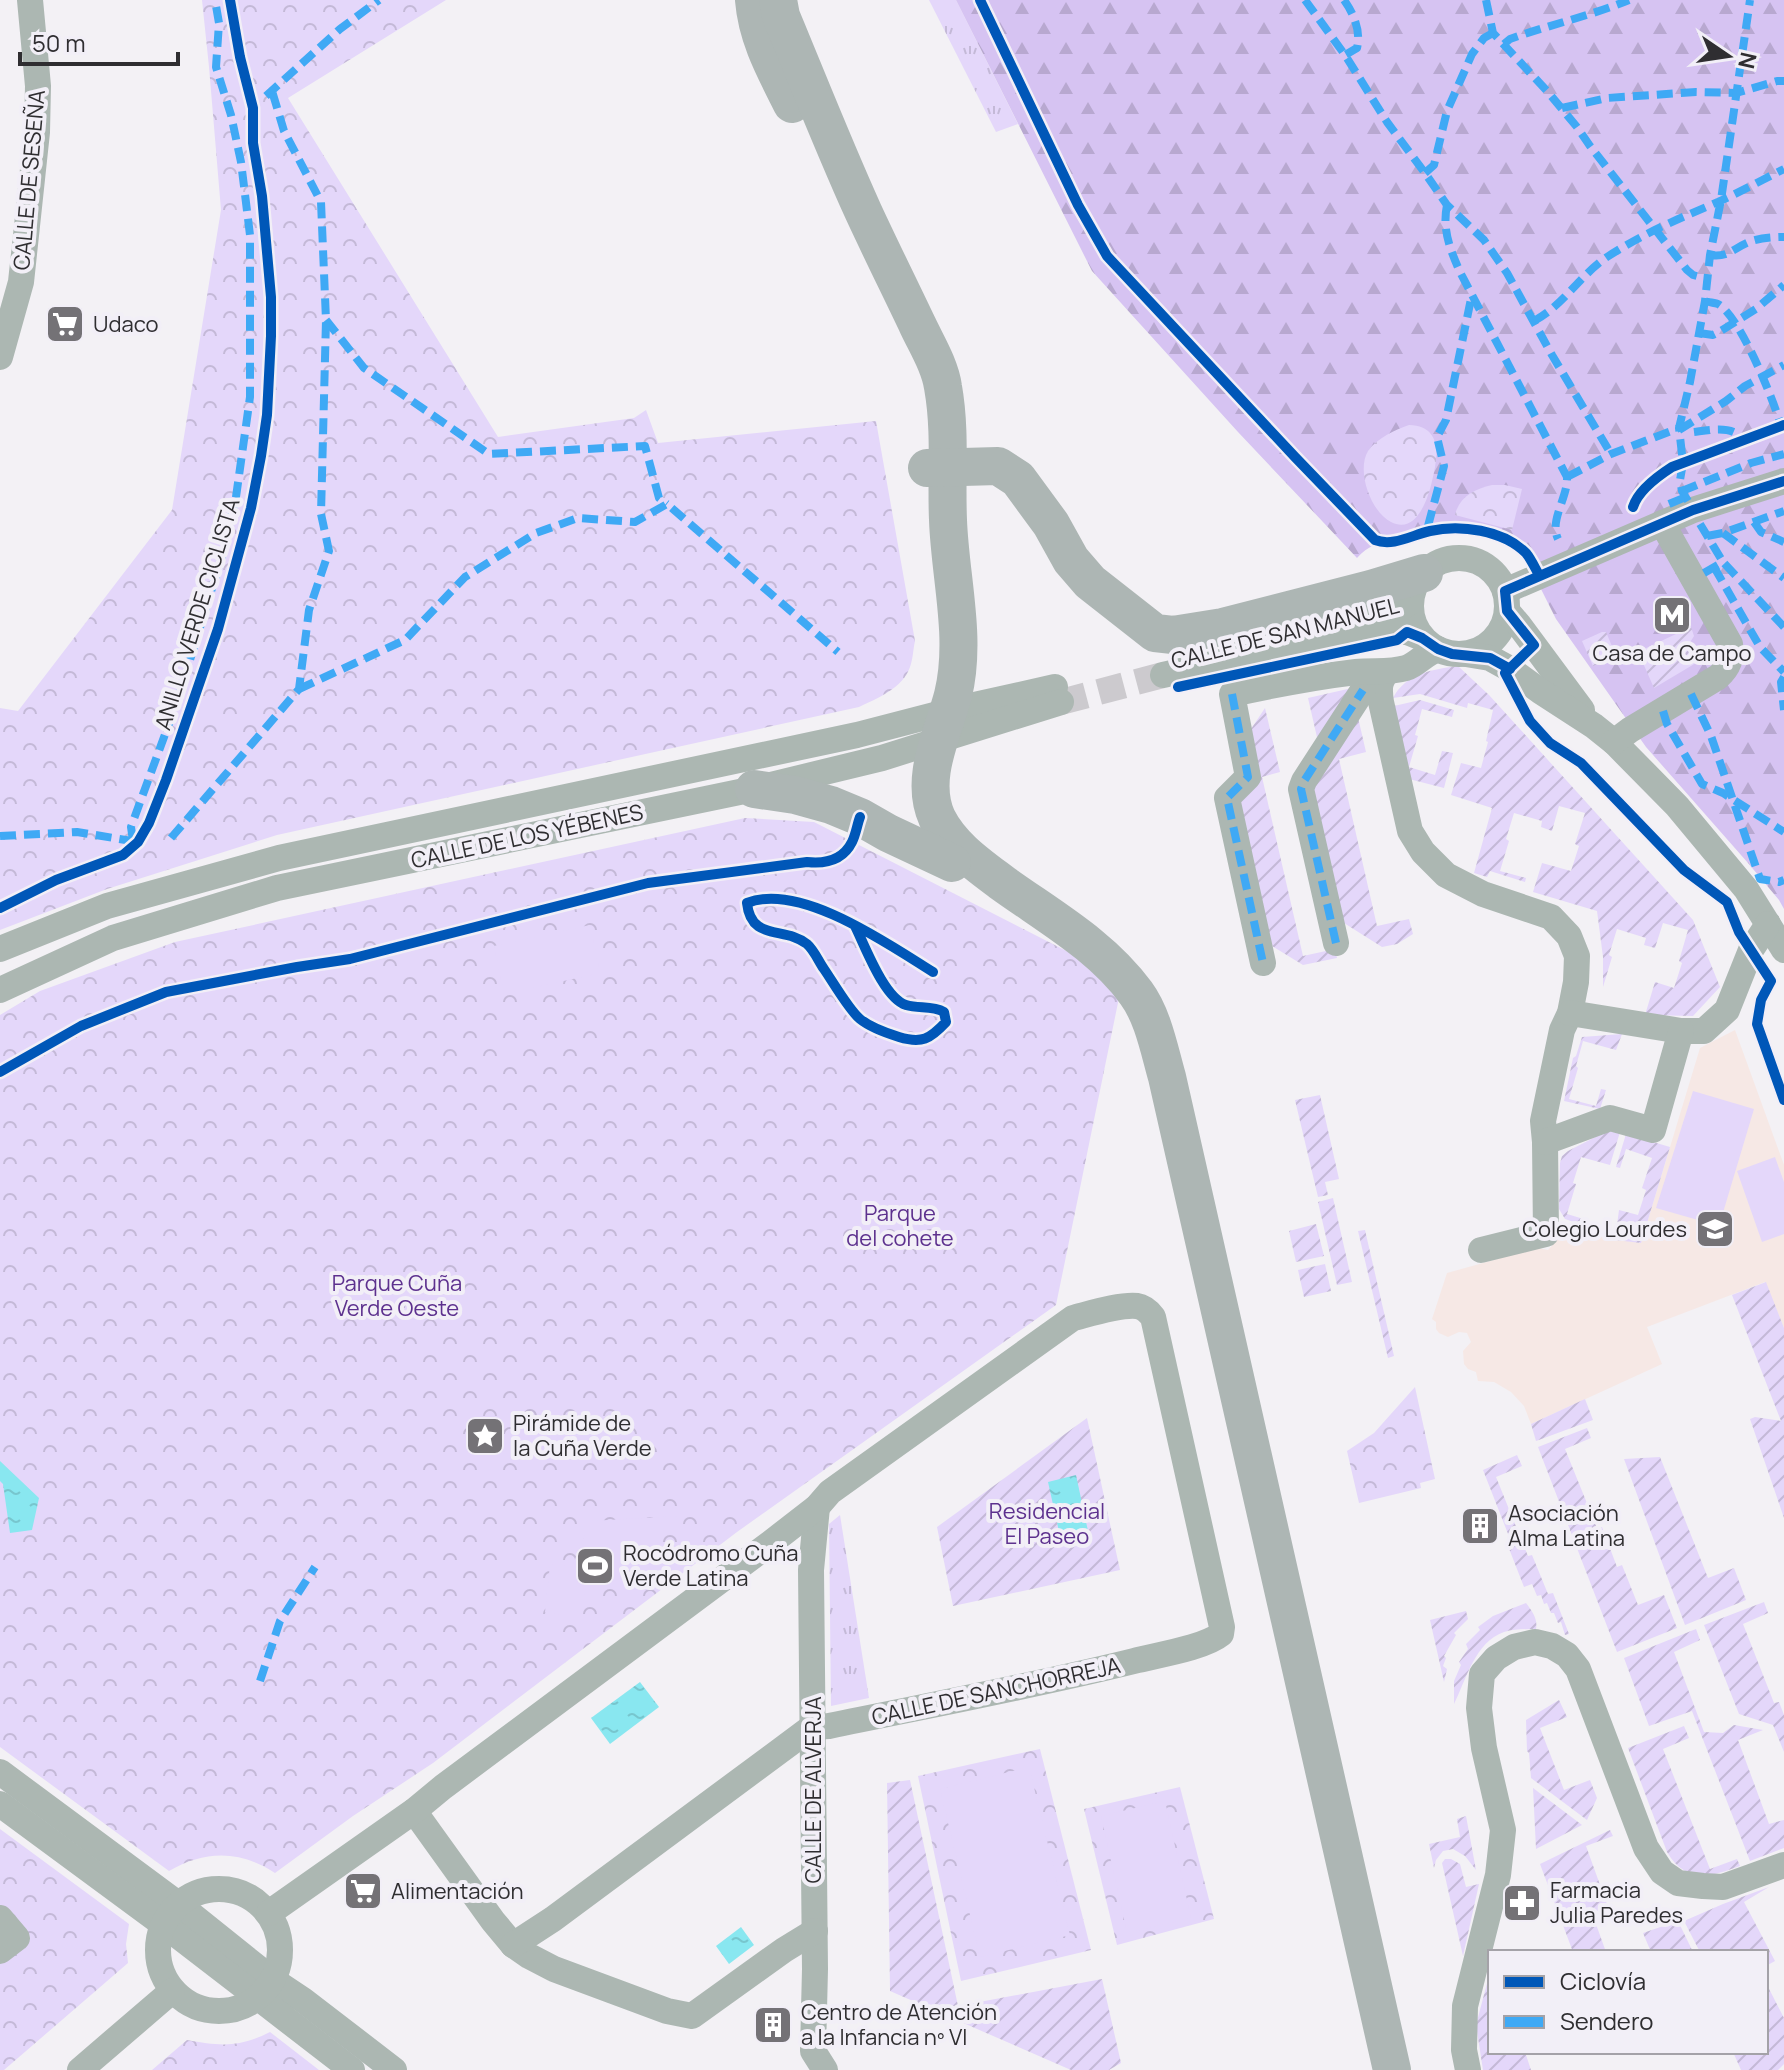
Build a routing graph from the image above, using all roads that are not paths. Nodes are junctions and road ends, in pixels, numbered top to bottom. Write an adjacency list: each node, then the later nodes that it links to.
1 (30, 0): 4 (street, CALLE DE SESEÑA)
2 (754, 0): 5 (highway)
3 (778, 0): 5 (highway)
4 (0, 357)
5 (941, 469): 8 (highway); 16 (highway)
6 (1784, 481): 7 (street)
7 (1662, 523): 9 (street); 17 (street)
8 (1418, 585): 9 (street); 10 (street); 10 (street, CALLE DE SAN MANUEL)
9 (1506, 601): 11 (street); 15 (street)
10 (1430, 644): 11 (street); 12 (street)
11 (1466, 654): 15 (street)
12 (1388, 671): 24 (street); 26 (street)
13 (1363, 690): 21 (street)
14 (1059, 694): 16 (street, CALLE DE LOS YÉBENES)
15 (1594, 726): 17 (street)
16 (933, 729): 18 (street, CALLE DE LOS YÉBENES); 19 (highway); 22 (street, CALLE DE LOS YÉBENES); 49 (highway)
17 (1614, 742): 20 (street)
18 (754, 789): 19 (highway); 25 (street, CALLE DE LOS YÉBENES)
19 (952, 863): 48 (highway)
20 (1768, 924): 23 (street); 27 (street)
21 (1336, 943)
22 (0, 949)
23 (1784, 950)
24 (1263, 963)
25 (0, 990)
26 (1570, 1013): 27 (street); 28 (street)
27 (1681, 1031): 28 (street)
28 (1545, 1142): 29 (street)
29 (1481, 1250)
30 (817, 1507): 31 (street, CALLE DE ALVERJA); 31 (street, CALLE DE SANCHORREJA); 34 (street)
31 (812, 1727): 39 (street, CALLE DE ALVERJA); 40 (street, CALLE DE SANCHORREJA)
32 (0, 1772): 37 (street)
33 (0, 1804): 37 (street)
34 (414, 1811): 36 (street); 40 (street)
35 (1784, 1865): 50 (street)
36 (269, 1913): 37 (street); 42 (street)
37 (171, 1914): 42 (street); 43 (street)
38 (0, 1918): 41 (street)
39 (815, 1931): 40 (street); 47 (street, CALLE DE ALVERJA)
40 (513, 1945)
41 (0, 1951)
42 (266, 1989): 43 (street); 45 (street); 46 (street)
43 (172, 1991): 44 (street)
44 (80, 2070)
45 (352, 2070)
46 (394, 2070)
47 (825, 2070)
48 (1371, 2070)
49 (1392, 2070)
50 (1468, 2070)

